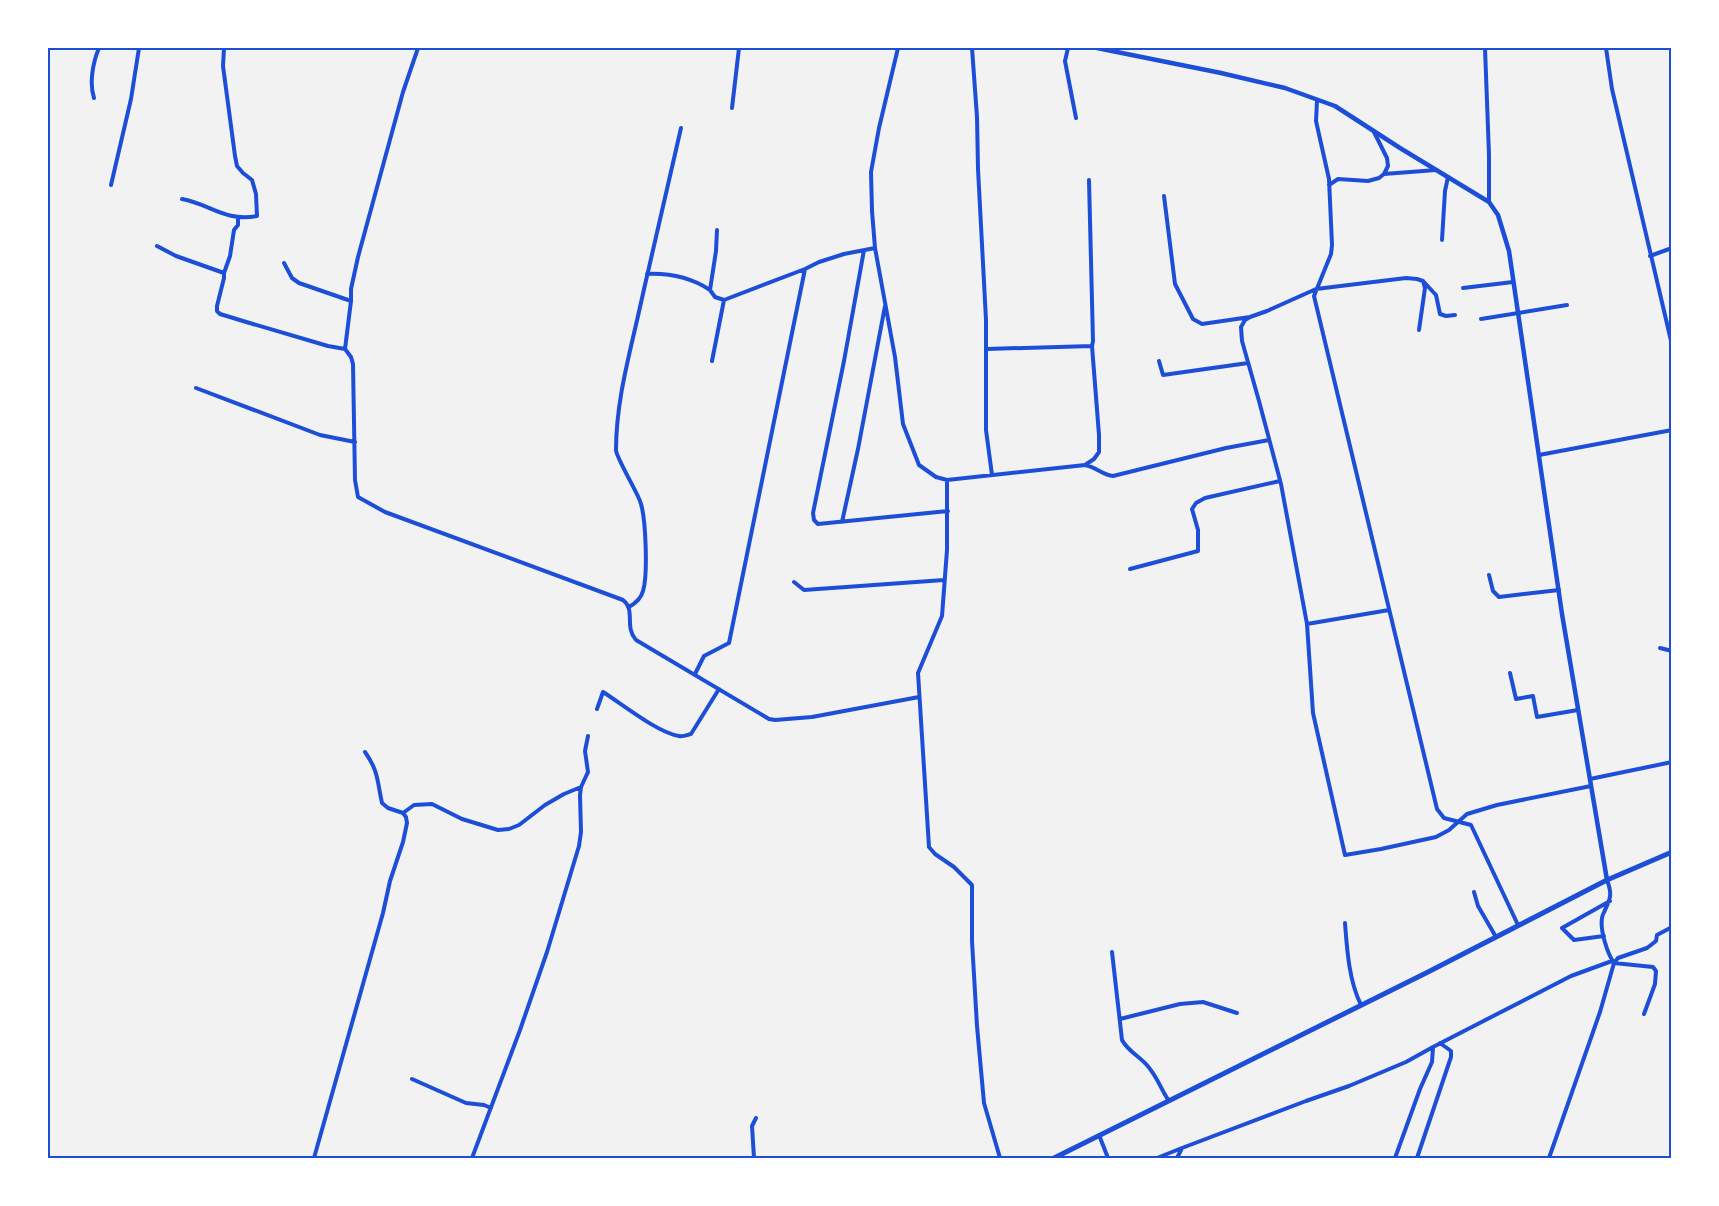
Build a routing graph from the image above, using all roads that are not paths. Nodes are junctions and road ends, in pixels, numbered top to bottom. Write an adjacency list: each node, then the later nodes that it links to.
1 (99, 48): 14 (street)
2 (139, 48): 24 (street)
3 (224, 48): 29 (street)
4 (418, 48): 47 (street)
5 (739, 48): 16 (street)
6 (898, 48): 33 (street)
7 (972, 48): 58 (street)
8 (1068, 48): 17 (street)
9 (1097, 48): 13 (street)
10 (1129, 48): 13 (street)
11 (1485, 48): 28 (street)
12 (1606, 48): 36 (street)
13 (1127, 54): 15 (street)
14 (94, 98)
15 (1317, 101): 19 (street); 25 (street)
16 (732, 108)
17 (1076, 118)
18 (681, 128): 40 (street)
19 (1374, 130): 20 (street); 21 (street)
20 (1436, 170): 21 (street); 22 (street)
21 (1384, 174): 25 (street)
22 (1448, 177): 28 (street); 31 (street)
23 (1089, 180): 56 (street)
24 (111, 185)
25 (1329, 185): 44 (street)
26 (1164, 196): 52 (street)
27 (182, 200): 29 (street)
28 (1489, 202): 42 (street)
29 (238, 217): 39 (street)
30 (717, 230): 45 (street)
31 (1442, 240)
32 (157, 246): 39 (street)
33 (875, 248): 35 (street); 48 (street)
34 (1672, 248): 36 (street)
35 (864, 250): 38 (street); 72 (street)
36 (1650, 256): 55 (street)
37 (284, 262): 47 (street)
38 (805, 269): 46 (street); 84 (street)
39 (224, 273): 57 (street)
40 (647, 274): 45 (street); 78 (street)
41 (1423, 281): 44 (street); 51 (street); 54 (street)
42 (1513, 282): 43 (street); 50 (street)
43 (1463, 288)
44 (1316, 289): 52 (street); 79 (street)
45 (710, 290): 46 (street)
46 (724, 300): 59 (street)
47 (351, 301): 57 (street)
48 (886, 303): 69 (street); 72 (street)
49 (1567, 305): 50 (street)
50 (1517, 313): 53 (street); 66 (street)
51 (1455, 315)
52 (1250, 317): 61 (street)
53 (1481, 319)
54 (1419, 330)
55 (1672, 345)
56 (1092, 346): 58 (street); 67 (street)
57 (345, 349): 65 (street)
58 (986, 349): 68 (street)
59 (712, 361)
60 (1159, 362): 61 (street)
61 (1248, 363): 64 (street)
62 (196, 388): 65 (street)
63 (1672, 430): 66 (street)
64 (1269, 440): 67 (street); 70 (street)
65 (355, 442): 78 (street)
66 (1539, 455): 77 (street)
67 (1085, 464): 68 (street)
68 (992, 475): 69 (street)
69 (947, 480): 71 (street)
70 (1280, 481): 73 (street); 80 (street)
71 (948, 511): 72 (street); 75 (street)
72 (842, 522)
73 (1130, 568)
74 (1489, 575): 77 (street)
75 (944, 580): 76 (street); 86 (street)
76 (794, 582)
77 (1559, 590): 88 (street)
78 (629, 608): 84 (street)
79 (1389, 610): 80 (street); 96 (street)
80 (1307, 624): 96 (street)
81 (1660, 648): 82 (street)
82 (1672, 651)
83 (1510, 673): 88 (street)
84 (695, 674): 85 (street)
85 (720, 689): 86 (street); 87 (street)
86 (919, 697): 123 (street)
87 (597, 709)
88 (1578, 710): 92 (street)
89 (588, 736): 94 (street)
90 (366, 752): 95 (street)
91 (1672, 762): 92 (street)
92 (1590, 779): 93 (street)
93 (1591, 786): 96 (street); 98 (street)
94 (581, 787): 95 (street); 116 (street)
95 (403, 813): 120 (street)
96 (1460, 821): 102 (street)
97 (1672, 852): 98 (main road)
98 (1607, 880): 100 (street); 102 (main road)
99 (1474, 892): 105 (street)
100 (1610, 901): 104 (street); 104 (street)
101 (1345, 923): 108 (street)
102 (1518, 926): 105 (main road)
103 (1672, 927): 107 (street)
104 (1604, 936): 107 (street)
105 (1496, 937): 108 (main road)
106 (1112, 952): 111 (street)
107 (1613, 962): 110 (street); 112 (street); 130 (street)
108 (1361, 1005): 115 (main road)
109 (1237, 1013): 111 (street)
110 (1644, 1014)
111 (1120, 1019): 115 (street)
112 (1440, 1044): 113 (street); 129 (street)
113 (1434, 1047): 119 (street); 128 (street)
114 (412, 1079): 116 (street)
115 (1169, 1101): 118 (main road)
116 (491, 1108): 121 (street)
117 (756, 1118): 122 (street)
118 (1099, 1136): 124 (main road); 125 (street)
119 (1182, 1148): 126 (street); 127 (street)
120 (314, 1158)
121 (472, 1158)
122 (754, 1158)
123 (1000, 1158)
124 (1054, 1158)
125 (1108, 1158)
126 (1157, 1158)
127 (1177, 1158)
128 (1395, 1158)
129 (1417, 1158)
130 (1549, 1158)

